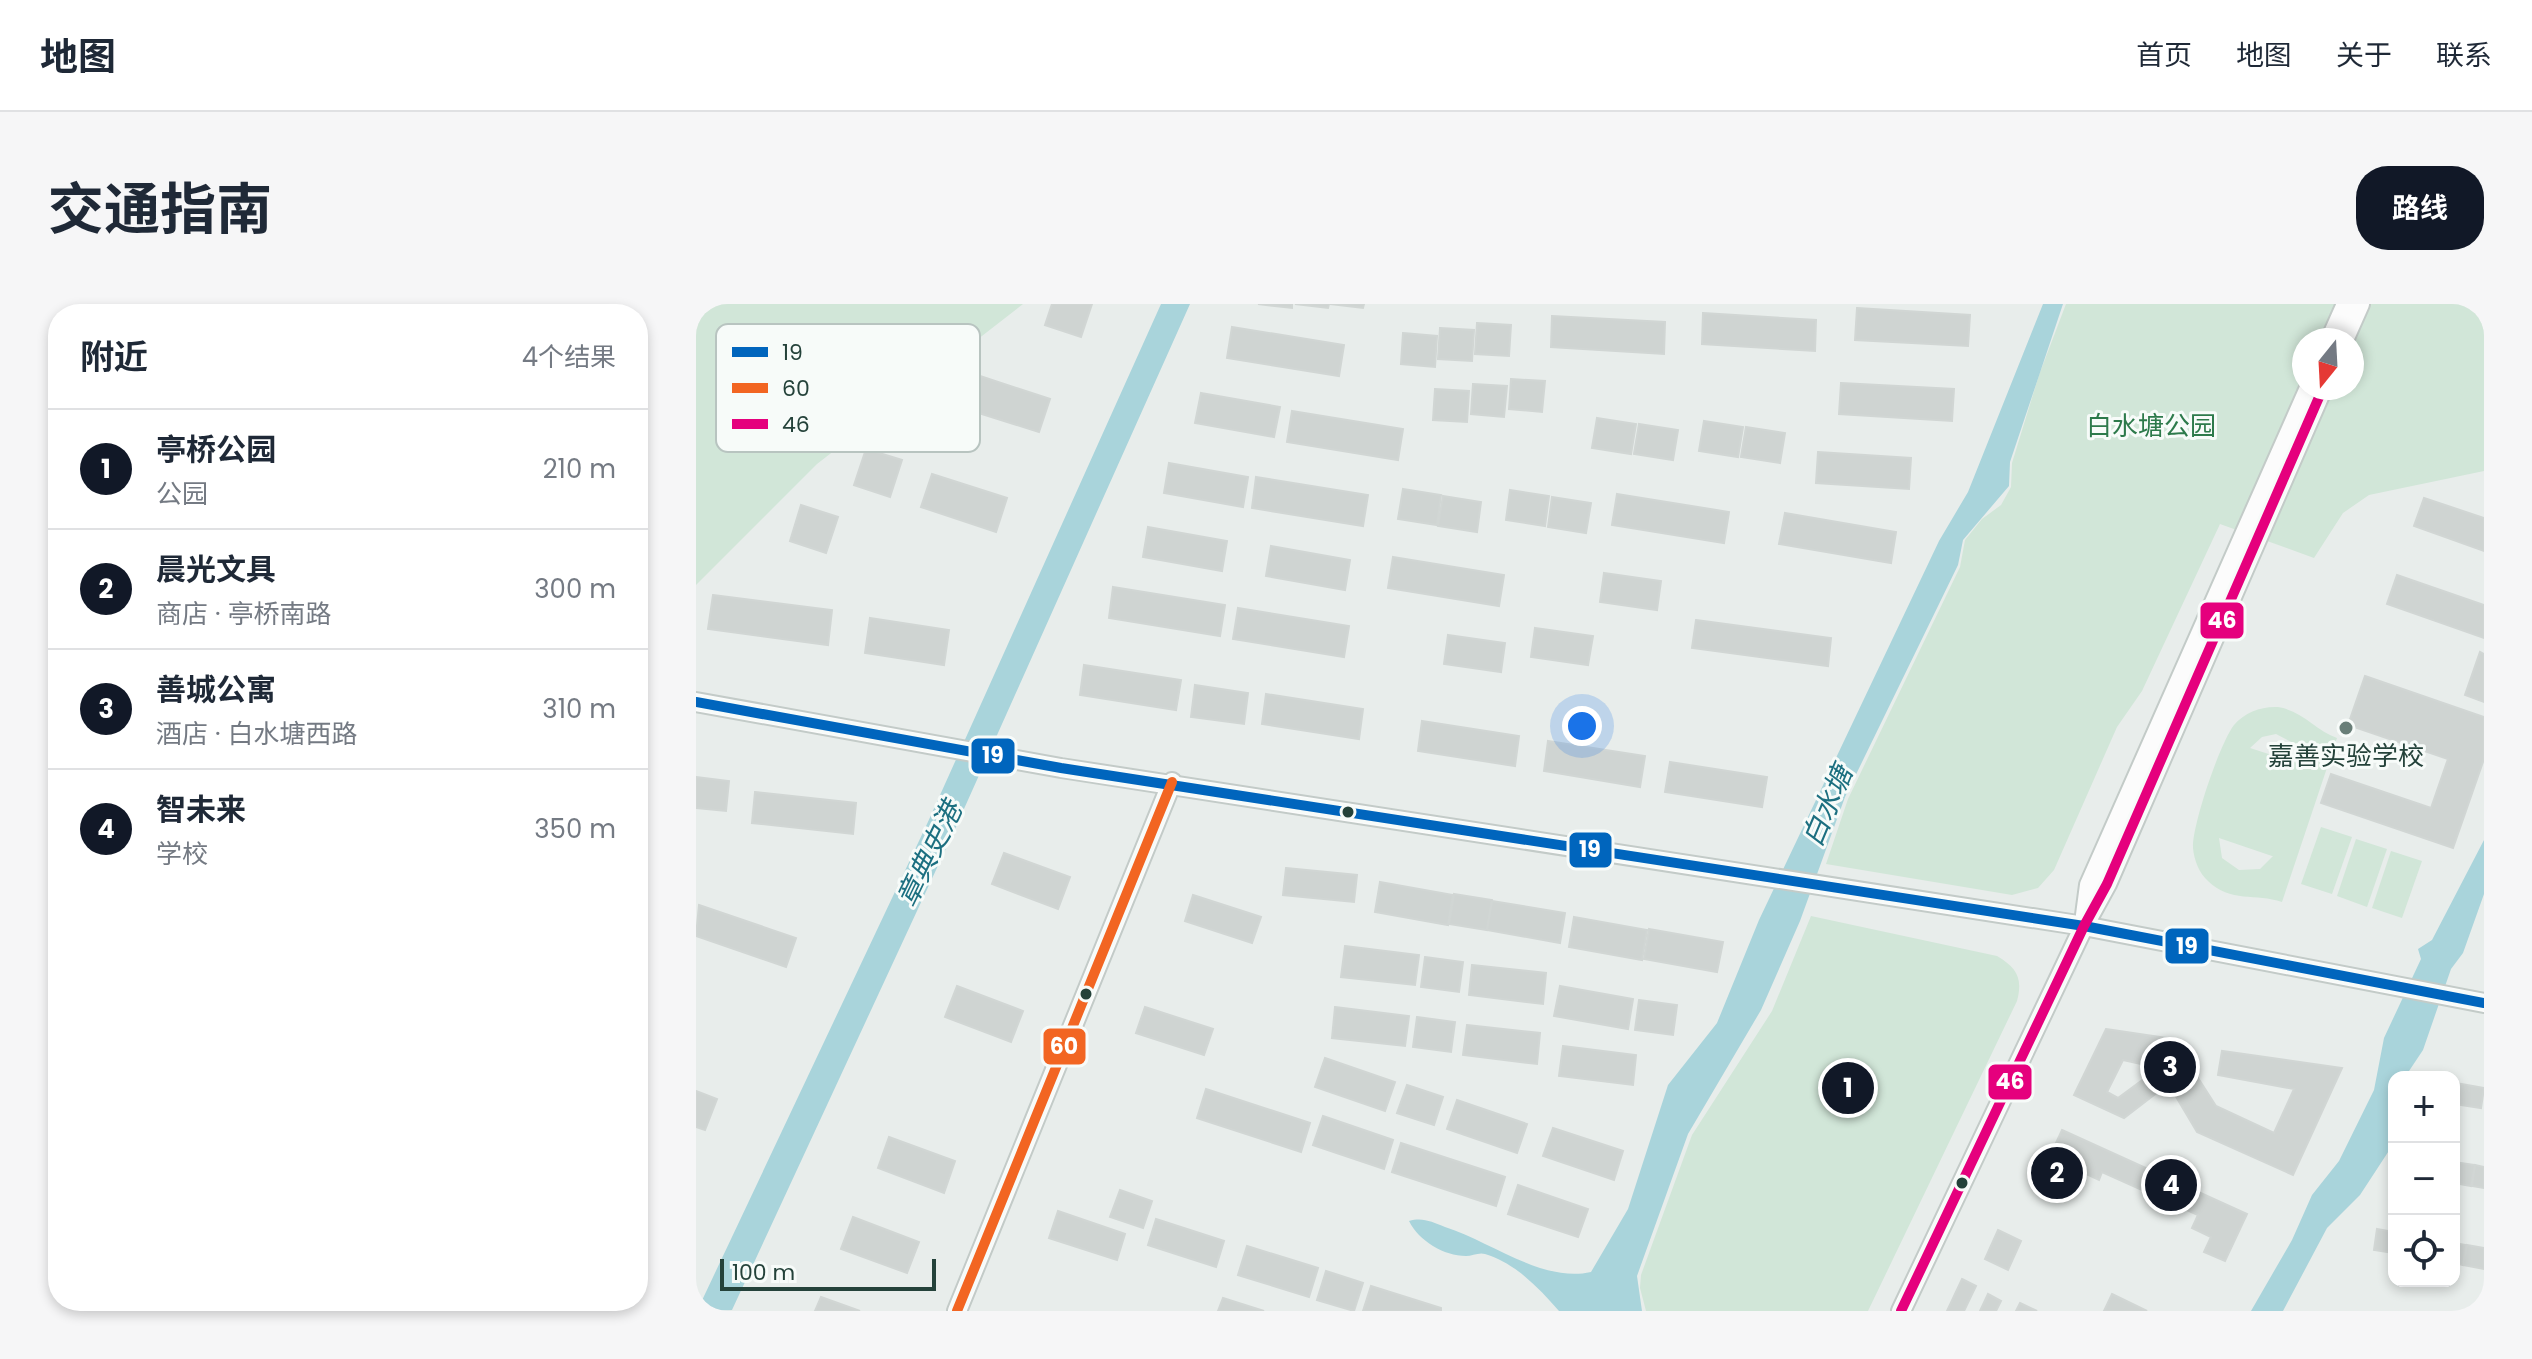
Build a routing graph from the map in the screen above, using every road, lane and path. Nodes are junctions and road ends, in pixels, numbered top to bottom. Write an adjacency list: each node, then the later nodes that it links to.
1 (2346, 304): 3 (street)
2 (2360, 304): 4 (street)
3 (2335, 328)
4 (2349, 328)
5 (2304, 400): 9 (street)
6 (2318, 400): 9 (street)
7 (696, 702): 8 (street)
8 (1172, 782): 9 (street); 11 (street)
9 (2084, 926): 10 (street); 12 (street)
10 (2484, 1003)
11 (957, 1311)
12 (1901, 1311)

